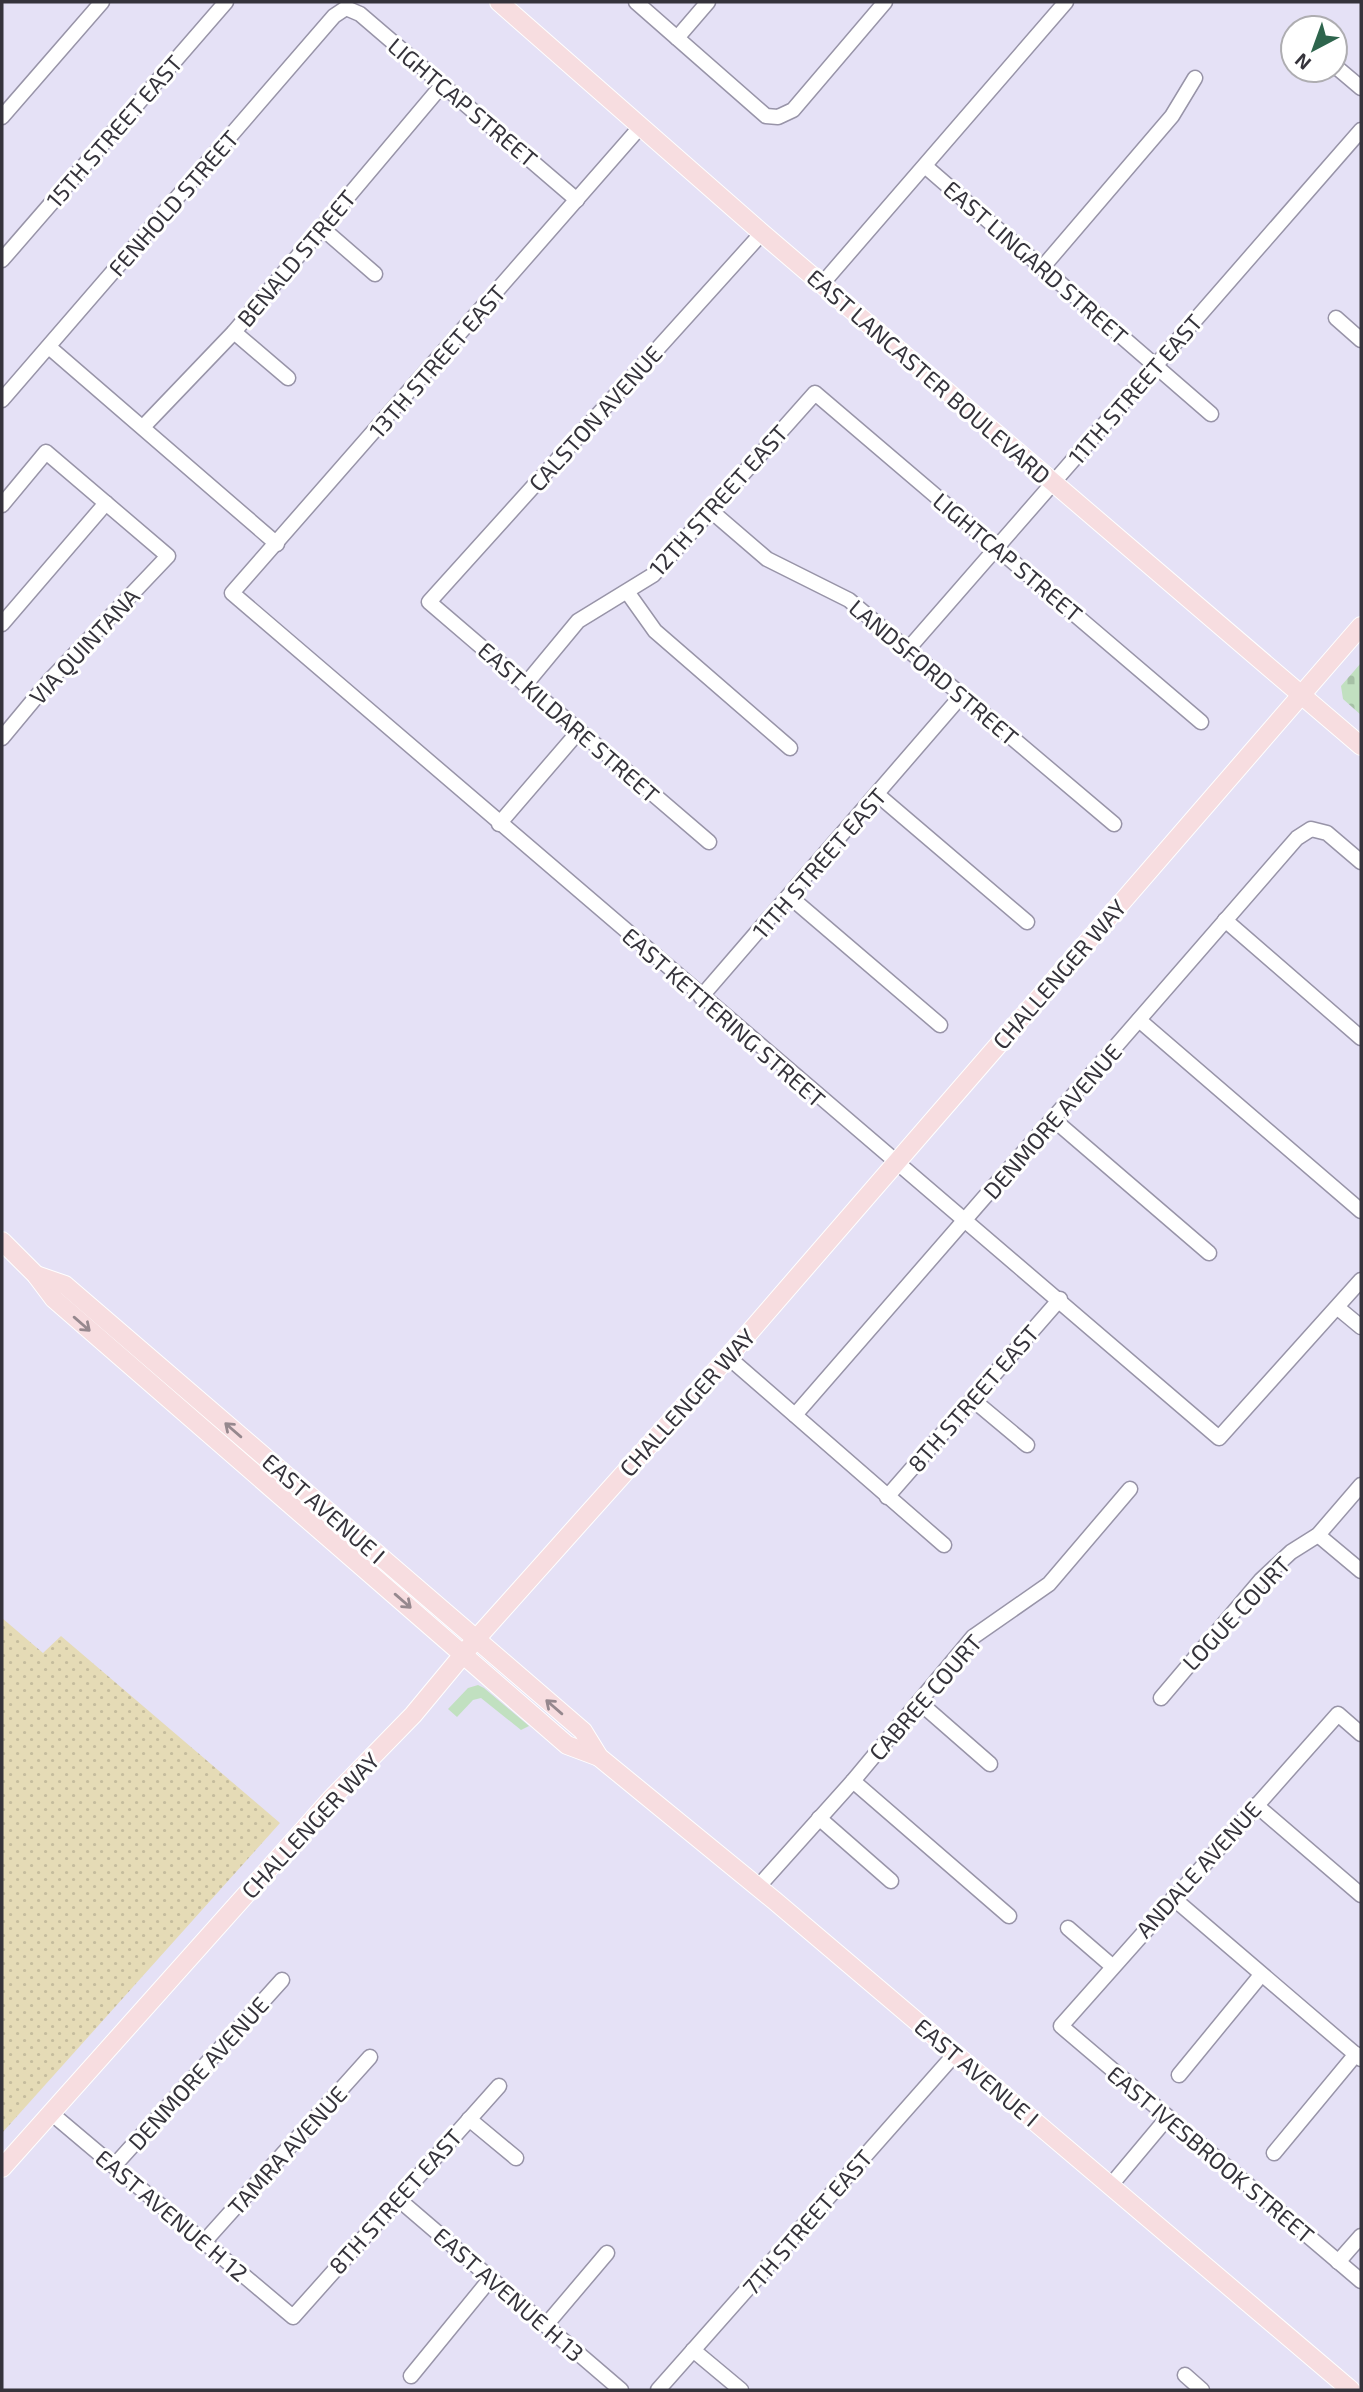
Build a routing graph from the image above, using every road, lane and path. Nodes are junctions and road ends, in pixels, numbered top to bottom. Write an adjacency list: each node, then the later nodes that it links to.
1 (102, 2): 12 (street)
2 (226, 2): 20 (street, 15TH STREET EAST)
3 (499, 2): 13 (main road, EAST LANCASTER BOULEVARD)
4 (636, 2): 9 (street)
5 (708, 2): 9 (street)
6 (885, 2): 9 (street)
7 (1066, 2): 15 (street)
8 (346, 8): 11 (street, LIGHTCAP STREET); 28 (street, FENHOLD STREET)
9 (677, 38)
10 (1195, 78): 22 (street)
11 (443, 85): 16 (street, LIGHTCAP STREET); 17 (street, BENALD STREET)
12 (2, 117)
13 (641, 126): 16 (street, 13TH STREET EAST); 18 (main road, EAST LANCASTER BOULEVARD)
14 (1361, 130): 29 (street, 11TH STREET EAST)
15 (925, 166): 22 (street, EAST LINGARD STREET); 24 (street)
16 (577, 200): 39 (street, 13TH STREET EAST)
17 (322, 228): 23 (street); 26 (street, BENALD STREET)
18 (762, 233): 24 (main road, EAST LANCASTER BOULEVARD); 43 (street, CALSTON AVENUE)
19 (2, 236): 20 (street)
20 (14, 246): 21 (street, 15TH STREET EAST)
21 (2, 260)
22 (1042, 268): 29 (street, EAST LINGARD STREET)
23 (375, 274)
24 (822, 284): 35 (main road, EAST LANCASTER BOULEVARD)
25 (1336, 318): 27 (street)
26 (234, 332): 30 (street); 34 (street, BENALD STREET)
27 (1361, 340)
28 (49, 347): 32 (street, FENHOLD STREET); 34 (street)
29 (1155, 366): 33 (street, EAST LINGARD STREET); 35 (street, 11TH STREET EAST)
30 (288, 378)
31 (815, 393): 38 (street, 12TH STREET EAST); 40 (street, LIGHTCAP STREET)
32 (2, 400)
33 (1211, 414)
34 (142, 427): 39 (street)
35 (1053, 483): 40 (street, 11TH STREET EAST); 49 (main road, EAST LANCASTER BOULEVARD)
36 (106, 503): 37 (street); 44 (street); 52 (street, VIA QUINTANA)
37 (2, 505)
38 (710, 510): 42 (street, 12TH STREET EAST); 46 (street, LANDSFORD STREET)
39 (277, 544): 41 (street, 13TH STREET EAST)
40 (998, 547): 46 (street, 11TH STREET EAST); 50 (street, LIGHTCAP STREET)
41 (232, 593): 56 (street, EAST KETTERING STREET)
42 (628, 593): 47 (street, 12TH STREET EAST); 54 (street)
43 (429, 602): 47 (street, EAST KILDARE STREET)
44 (2, 624)
45 (1361, 626): 49 (main road, CHALLENGER WAY)
46 (909, 648): 48 (street, LANDSFORD STREET)
47 (525, 685): 51 (street, EAST KILDARE STREET)
48 (962, 695): 55 (street, 11TH STREET EAST); 57 (street, LANDSFORD STREET)
49 (1301, 695): 53 (main road, EAST LANCASTER BOULEVARD); 68 (main road, CHALLENGER WAY)
50 (1201, 722)
51 (579, 731): 56 (street); 58 (street, EAST KILDARE STREET)
52 (2, 737)
53 (1361, 746)
54 (790, 748)
55 (878, 795): 60 (street, 11TH STREET EAST); 62 (street)
56 (499, 824): 63 (street, EAST KETTERING STREET)
57 (1114, 824)
58 (709, 842)
59 (1361, 862): 61 (street, DENMORE AVENUE)
60 (789, 896): 63 (street, 11TH STREET EAST); 65 (street)
61 (1225, 920): 64 (street, DENMORE AVENUE); 66 (street)
62 (1027, 922)
63 (701, 998): 68 (street, EAST KETTERING STREET)
64 (1139, 1020): 67 (street, DENMORE AVENUE); 69 (street)
65 (940, 1025)
66 (1361, 1038)
67 (1053, 1119): 70 (street, DENMORE AVENUE); 72 (street)
68 (895, 1164): 70 (street, EAST KETTERING STREET); 77 (main road, CHALLENGER WAY)
69 (1361, 1211)
70 (965, 1222): 74 (street, EAST KETTERING STREET); 79 (street, DENMORE AVENUE)
71 (2, 1241): 87 (main road, EAST AVENUE I)
72 (1209, 1253)
73 (1361, 1280): 75 (street)
74 (1059, 1299): 75 (street, EAST KETTERING STREET); 78 (street, 8TH STREET EAST)
75 (1338, 1308): 76 (street)
76 (1361, 1327)
77 (728, 1357): 79 (street); 87 (main road, CHALLENGER WAY)
78 (972, 1399): 80 (street); 83 (street, 8TH STREET EAST)
79 (795, 1415): 83 (street)
80 (1027, 1445)
81 (1361, 1485): 84 (street, LOGUE COURT)
82 (1130, 1489): 89 (street, CABREE COURT)
83 (887, 1497): 85 (street)
84 (1318, 1535): 86 (street); 88 (street, LOGUE COURT)
85 (944, 1545)
86 (1361, 1571)
87 (470, 1647): 96 (main road, EAST AVENUE I); 110 (main road, CHALLENGER WAY)
88 (1161, 1698)
89 (919, 1702): 91 (street); 92 (street, CABREE COURT)
90 (1361, 1734): 93 (street, ANDALE AVENUE)
91 (990, 1764)
92 (853, 1781): 94 (street, CABREE COURT); 99 (street)
93 (1256, 1805): 97 (street); 98 (street, ANDALE AVENUE)
94 (820, 1818): 95 (street); 96 (street, CABREE COURT)
95 (891, 1881)
96 (758, 1887): 105 (main road, EAST AVENUE I)
97 (1361, 1895)
98 (1173, 1898): 101 (street, ANDALE AVENUE); 102 (street)
99 (1009, 1916)
100 (1068, 1928): 101 (street)
101 (1112, 1966): 104 (street, ANDALE AVENUE)
102 (1261, 1975): 106 (street); 108 (street)
103 (282, 1980): 115 (street, DENMORE AVENUE)
104 (1061, 2026): 111 (street, EAST IVESBROOK STREET)
105 (956, 2054): 117 (main road, EAST AVENUE I); 127 (street, 7TH STREET EAST)
106 (1358, 2056): 113 (street)
107 (370, 2057): 120 (street, TAMRA AVENUE)
108 (1179, 2075)
109 (499, 2086): 112 (street, 8TH STREET EAST)
110 (51, 2113): 115 (street, EAST AVENUE H 12); 116 (main road, CHALLENGER WAY)
111 (1168, 2117): 117 (street); 122 (street, EAST IVESBROOK STREET)
112 (469, 2119): 114 (street); 118 (street, 8TH STREET EAST)
113 (1274, 2153)
114 (516, 2158)
115 (114, 2166): 120 (street, EAST AVENUE H 12)
116 (2, 2168)
117 (1111, 2185): 134 (main road, EAST AVENUE I)
118 (397, 2198): 123 (street, EAST AVENUE H 13); 125 (street, 8TH STREET EAST)
119 (1361, 2236): 122 (street)
120 (204, 2242): 125 (street, EAST AVENUE H 12)
121 (607, 2253): 126 (street)
122 (1338, 2262): 124 (street, EAST IVESBROOK STREET)
123 (491, 2278): 126 (street, EAST AVENUE H 13); 129 (street)
124 (1361, 2281)
125 (293, 2317)
126 (546, 2325): 130 (street, EAST AVENUE H 13)
127 (693, 2350): 131 (street, 7TH STREET EAST); 132 (street)
128 (1185, 2375): 133 (street)
129 (411, 2376)
130 (621, 2390)
131 (658, 2390)
132 (741, 2390)
133 (1202, 2390)
134 (1351, 2390)

